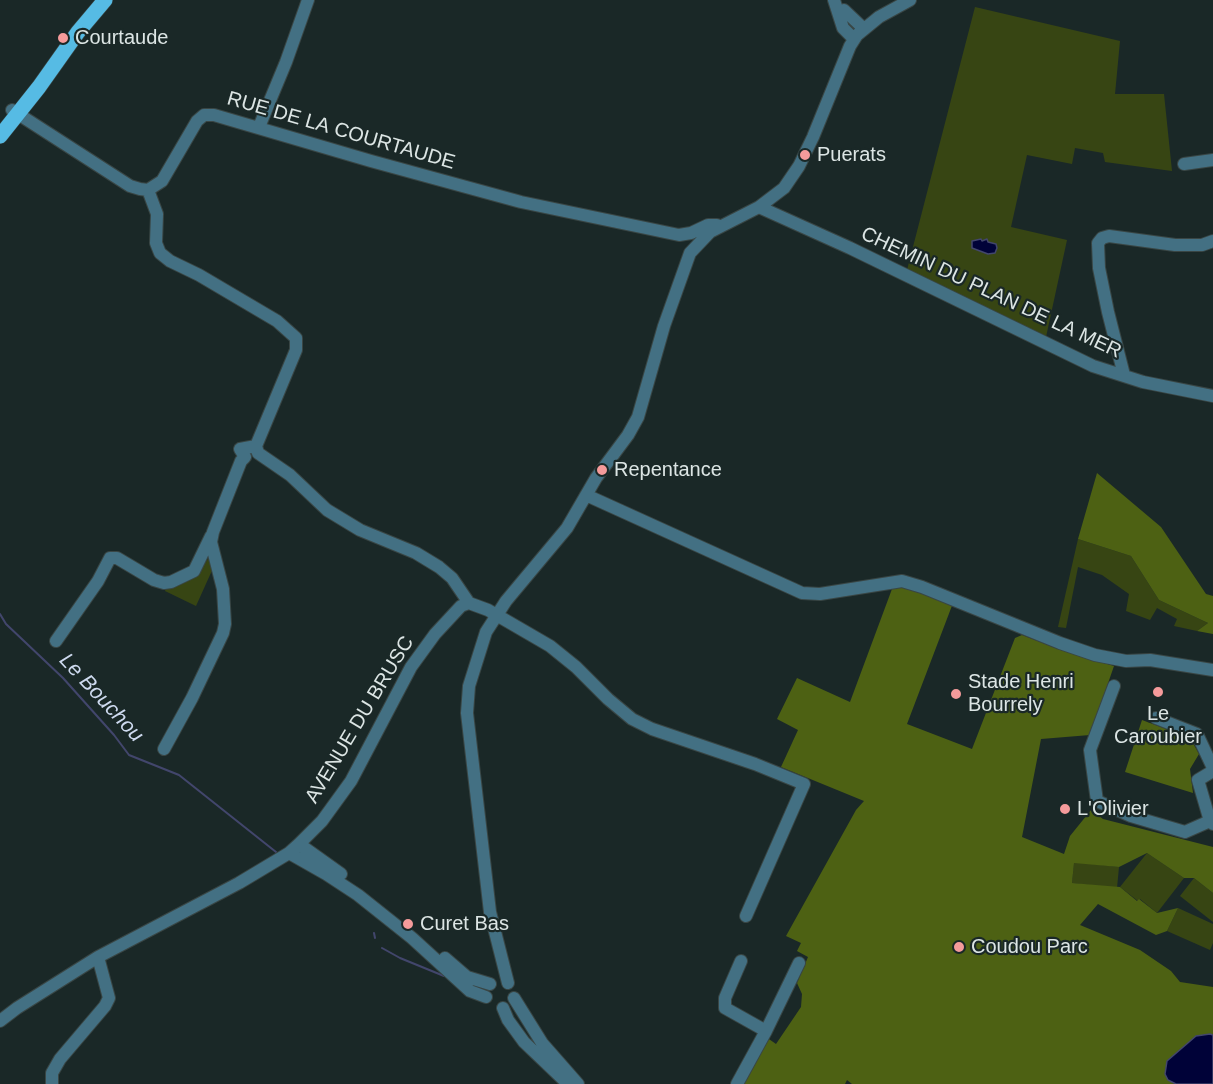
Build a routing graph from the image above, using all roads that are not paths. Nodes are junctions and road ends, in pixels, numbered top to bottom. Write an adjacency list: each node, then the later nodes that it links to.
1 (95, 0): 9 (main road)
2 (105, 0): 9 (main road)
3 (308, 0): 11 (street)
4 (834, 0): 7 (street)
5 (910, 0): 8 (street)
6 (842, 5): 7 (street); 8 (street)
7 (841, 24): 8 (street)
8 (858, 34): 16 (street)
9 (15, 112): 10 (main road); 12 (main road); 15 (street)
10 (0, 124)
11 (259, 127): 15 (street, RUE DE LA COURTAUDE); 18 (street, RUE DE LA COURTAUDE)
12 (0, 136)
13 (1213, 160): 14 (street)
14 (1184, 164)
15 (148, 190): 23 (street)
16 (759, 207): 17 (street); 21 (street, CHEMIN DU PLAN DE LA MER)
17 (721, 225): 18 (street, RUE DE LA COURTAUDE); 20 (street)
18 (685, 234): 20 (street)
19 (1213, 241): 21 (street)
20 (694, 248): 24 (street)
21 (1124, 375): 22 (street, CHEMIN DU PLAN DE LA MER)
22 (1213, 396)
23 (257, 450): 25 (street); 26 (street)
24 (586, 495): 27 (street); 29 (street)
25 (213, 532): 28 (street); 32 (street)
26 (469, 603): 27 (street); 35 (street, AVENUE DU BRUSC)
27 (496, 614): 37 (street); 41 (street)
28 (56, 641)
29 (1213, 670)
30 (1114, 686): 34 (street)
31 (1156, 718): 33 (street)
32 (164, 748)
33 (1213, 769): 34 (street)
34 (1212, 822)
35 (299, 844): 36 (street, AVENUE DU BRUSC); 41 (street)
36 (289, 853): 38 (street, AVENUE DU BRUSC); 42 (street)
37 (746, 916)
38 (98, 957): 45 (street, AVENUE DU BRUSC); 47 (street)
39 (741, 961): 46 (street)
40 (799, 963): 46 (street)
41 (498, 982): 42 (street); 43 (street)
42 (486, 997): 44 (street)
43 (514, 998): 44 (street); 49 (street)
44 (503, 1008): 48 (street)
45 (0, 1021)
46 (766, 1031): 50 (street)
47 (52, 1084)
48 (568, 1084)
49 (578, 1084)
50 (737, 1084)

